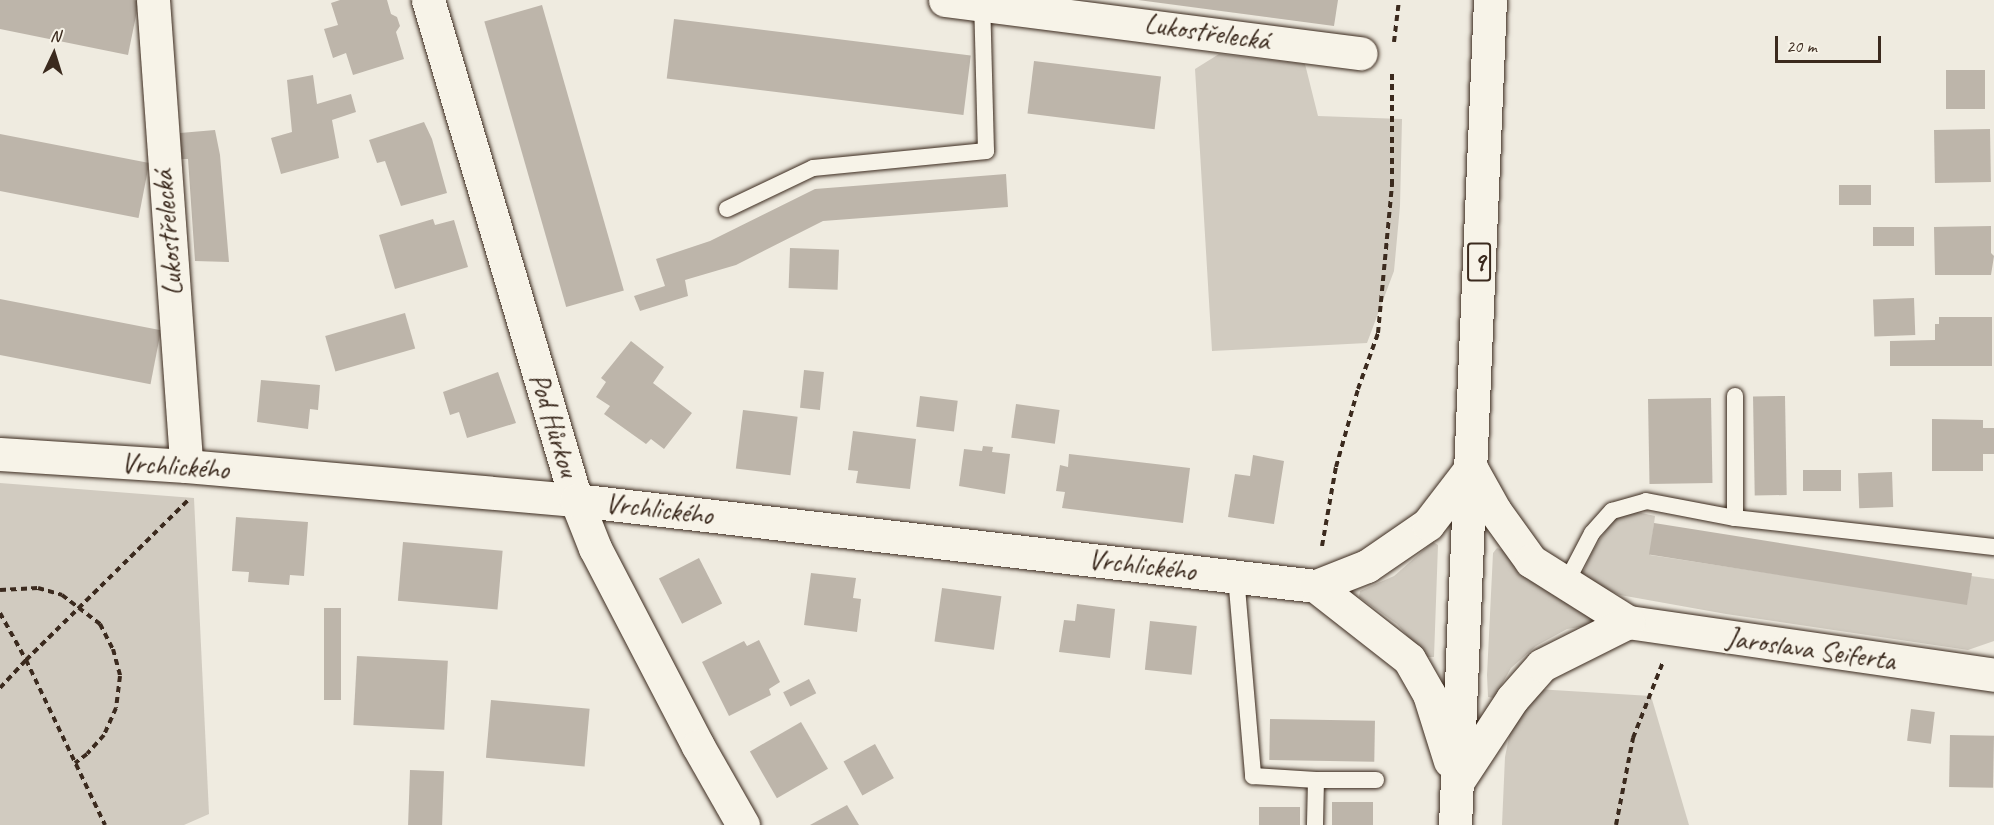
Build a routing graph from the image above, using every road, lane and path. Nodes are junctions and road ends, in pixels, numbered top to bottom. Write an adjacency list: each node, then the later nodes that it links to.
1 (153, 0): 14 (street, Lukostřelecká)
2 (428, 0): 15 (street, Pod Hůrkou)
3 (945, 0): 6 (street, Lukostřelecká)
4 (1399, 0): 7 (path)
5 (1490, 0): 13 (street, 9)
6 (982, 3): 8 (street, Lukostřelecká); 10 (lane)
7 (1394, 46)
8 (1361, 53)
9 (1392, 69): 20 (path)
10 (727, 209)
11 (1734, 396): 16 (lane)
12 (0, 454): 14 (street, Vrchlického)
13 (1471, 468): 19 (street); 20 (street); 32 (street, 9)
14 (190, 480): 15 (street, Vrchlického); 22 (path)
15 (576, 500): 18 (street, Vrchlického); 34 (street, Pod Hůrkou)
16 (1735, 518): 17 (lane); 19 (lane)
17 (1994, 547)
18 (1236, 576): 20 (street, Vrchlického); 30 (lane)
19 (1566, 583): 24 (street)
20 (1316, 586): 32 (street)
21 (0, 590): 22 (path)
22 (80, 606): 26 (path); 29 (path)
23 (0, 613): 26 (path)
24 (1628, 622): 25 (street, Jaroslava Seiferta); 32 (street)
25 (1676, 629): 27 (street, Jaroslava Seiferta); 37 (path)
26 (26, 660): 28 (path); 29 (path)
27 (1994, 675)
28 (0, 688)
29 (75, 763): 33 (path)
30 (1316, 780): 31 (lane); 35 (lane)
31 (1376, 780)
32 (1456, 783): 36 (street, 9)
33 (105, 825)
34 (743, 825)
35 (1316, 825)
36 (1455, 825)
37 (1616, 825)

